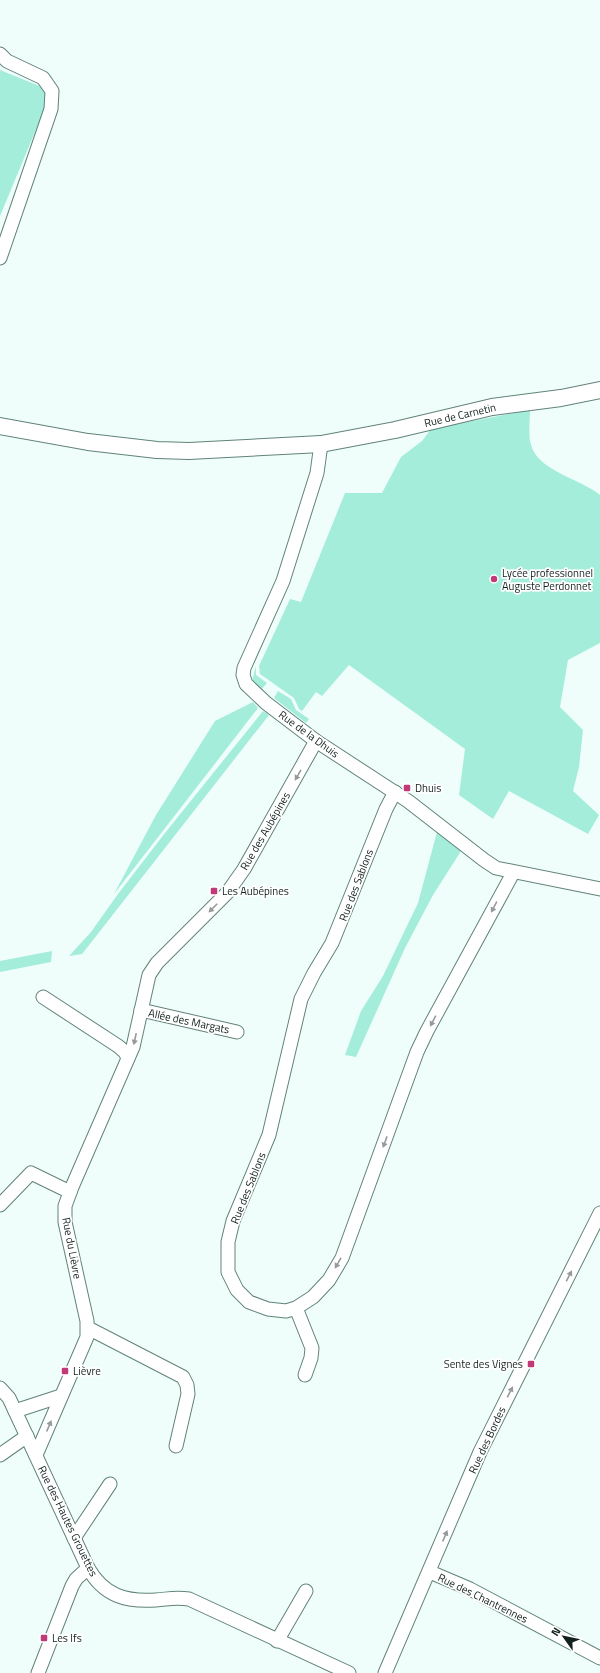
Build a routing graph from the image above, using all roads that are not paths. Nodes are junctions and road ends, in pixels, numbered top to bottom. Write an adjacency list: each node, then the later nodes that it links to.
1 (0, 54): 2 (street)
2 (0, 258)
3 (600, 390): 5 (street, Rue de Carnetin)
4 (0, 426): 5 (street, Rue de Carnetin)
5 (321, 444): 6 (street, Rue de la Dhuis)
6 (316, 741): 7 (street, Rue de la Dhuis); 11 (street, Rue des Aubépines, one-way to 11)
7 (394, 792): 8 (street, Rue de la Dhuis); 17 (street, Rue des Sablons)
8 (513, 872): 9 (street, Rue de la Dhuis); 17 (street, Rue des Sablons, one-way to 17)
9 (600, 889)
10 (43, 997): 13 (street)
11 (141, 1010): 12 (street, Allée des Margats); 13 (street, Rue des Aubépines, one-way to 13)
12 (237, 1032)
13 (128, 1058): 14 (street, Rue du Lièvre)
14 (70, 1192): 15 (street); 18 (street, Rue du Lièvre)
15 (0, 1205)
16 (600, 1213): 30 (street, Rue des Bordes, one-way to 16)
17 (296, 1308): 19 (street)
18 (88, 1328): 21 (street, Rue du Lièvre); 24 (street)
19 (305, 1375)
20 (0, 1388): 22 (street, Rue des Hautes Grouettes)
21 (61, 1396): 22 (street); 26 (street, Rue du Lièvre, one-way to 21)
22 (15, 1411): 23 (street, Rue des Hautes Grouettes)
23 (27, 1436): 25 (street); 26 (street, Rue des Hautes Grouettes)
24 (176, 1446)
25 (0, 1455)
26 (36, 1455): 28 (street, Rue des Hautes Grouettes)
27 (110, 1484): 28 (street)
28 (74, 1538): 29 (street, Rue des Hautes Grouettes)
29 (88, 1568): 32 (street, Rue des Hautes Grouettes); 34 (street)
30 (430, 1572): 33 (street, Rue des Chantrennes); 36 (street, Rue des Bordes)
31 (306, 1591): 32 (street)
32 (277, 1641): 35 (street, Rue des Hautes Grouettes)
33 (600, 1658)
34 (38, 1673)
35 (349, 1673)
36 (385, 1673)

